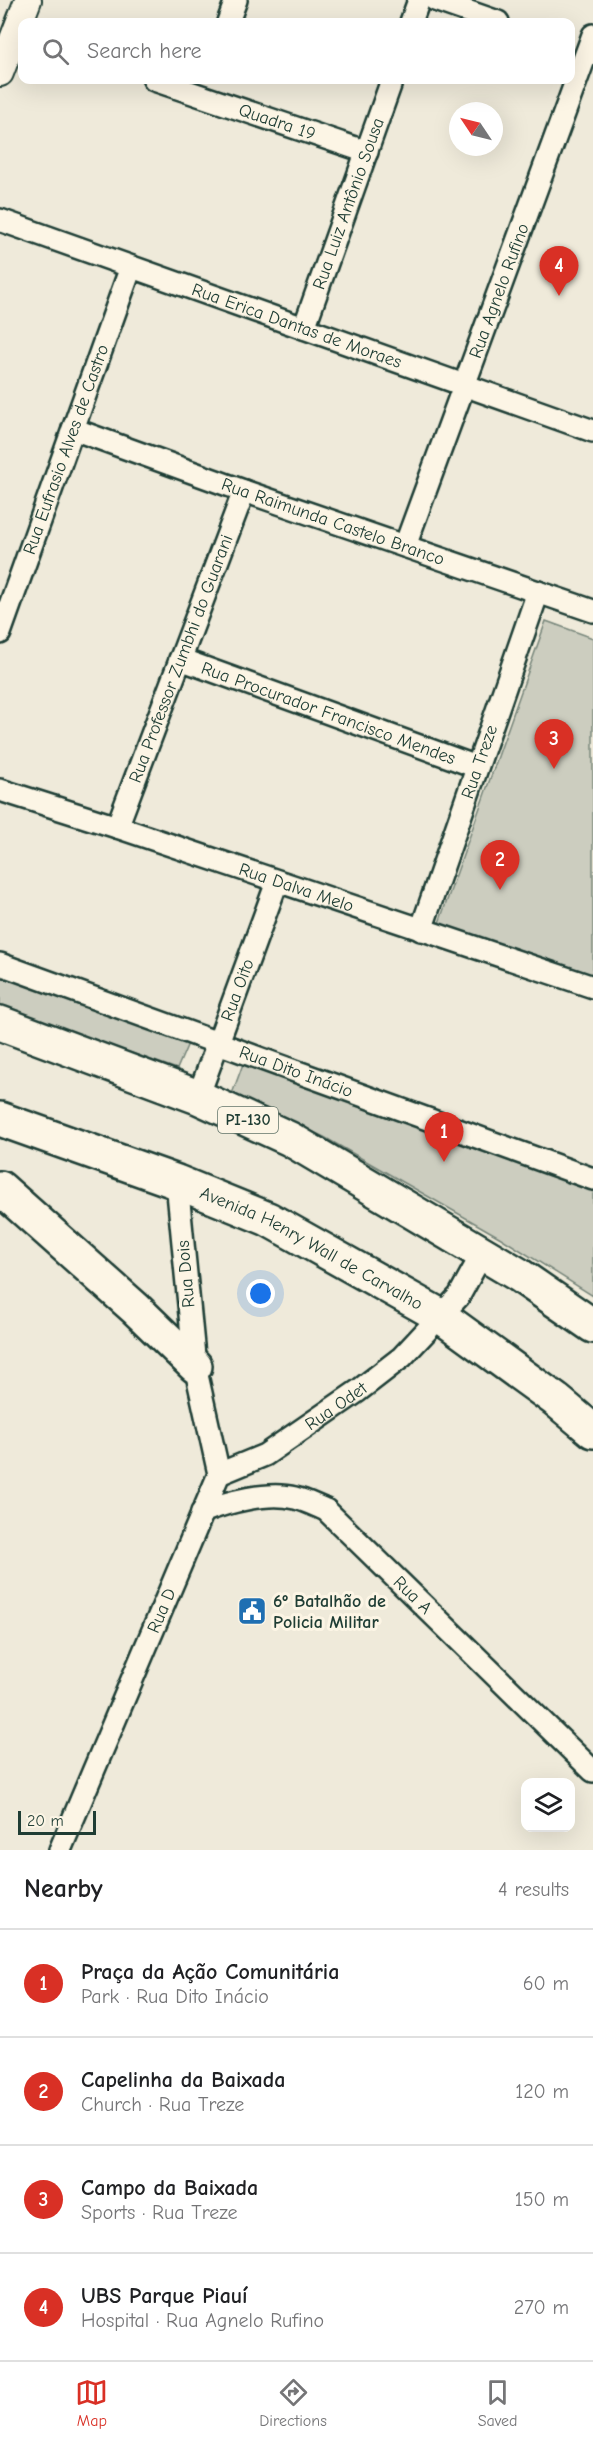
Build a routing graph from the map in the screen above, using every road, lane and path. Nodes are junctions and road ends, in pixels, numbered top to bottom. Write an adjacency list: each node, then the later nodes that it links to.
1 (28, 0): 5 (street)
2 (236, 0): 6 (street)
3 (419, 0): 7 (street)
4 (435, 0): 8 (street)
5 (23, 18)
6 (229, 18)
7 (412, 18)
8 (487, 18)
9 (18, 35): 12 (street)
10 (583, 46): 11 (street, Rua Agnelo Rufino)
11 (575, 69)
12 (0, 72)
13 (180, 84): 16 (street, Quadra 19)
14 (391, 84): 17 (street, Rua Luiz Antônio Sousa)
15 (570, 84): 21 (street, Rua Agnelo Rufino)
16 (206, 88): 17 (street, Quadra 19)
17 (368, 152): 20 (street, Rua Luiz Antônio Sousa)
18 (0, 220): 19 (street, Rua Erica Dantas de Moraes)
19 (132, 267): 20 (street, Rua Erica Dantas de Moraes); 22 (street, Rua Eufrasio Alves de Castro)
20 (304, 328): 21 (street, Rua Erica Dantas de Moraes)
21 (464, 385): 23 (street, Rua Erica Dantas de Moraes); 25 (street, Rua Agnelo Rufino)
22 (73, 429): 24 (street, Rua Raimunda Castelo Branco); 27 (street, Rua Eufrasio Alves de Castro)
23 (593, 431)
24 (244, 491): 25 (street, Rua Raimunda Castelo Branco); 30 (street, Rua Professor Zumbhi do Guarani)
25 (405, 546): 26 (street, Rua Raimunda Castelo Branco)
26 (538, 592): 28 (street, Rua Raimunda Castelo Branco); 31 (street, Rua Treze)
27 (5, 603): 29 (street, Rua Eufrasio Alves de Castro)
28 (593, 611)
29 (0, 633)
30 (180, 659): 31 (street, Rua Procurador Francisco Mendes); 33 (street, Rua Professor Zumbhi do Guarani)
31 (477, 767): 35 (street, Rua Treze)
32 (0, 790): 33 (street, Rua Dalva Melo)
33 (117, 827): 34 (street, Rua Dalva Melo)
34 (277, 882): 35 (street, Rua Dalva Melo); 39 (street, Rua Oito)
35 (421, 930): 37 (street, Rua Dalva Melo)
36 (0, 964): 39 (street, Rua Dito Inácio)
37 (593, 987)
38 (0, 1023): 40 (main road, PI-130)
39 (217, 1044): 40 (street, Rua Oito); 42 (street, Rua Dito Inácio)
40 (198, 1097): 45 (main road, PI-130)
41 (0, 1119): 43 (main road, Avenida Henry Wall de Carvalho)
42 (593, 1179)
43 (177, 1182): 46 (main road, Avenida Henry Wall de Carvalho); 48 (street, Rua Dois)
44 (0, 1188): 48 (main road)
45 (480, 1253): 46 (street, Rua Odet); 47 (main road, PI-130)
46 (439, 1315): 49 (main road, Avenida Henry Wall de Carvalho); 50 (street, Rua Odet)
47 (593, 1326)
48 (195, 1366): 50 (street)
49 (593, 1431)
50 (219, 1474): 51 (street, Rua D)
51 (202, 1512): 52 (street, Rua A); 53 (street, Rua D)
52 (593, 1771)
53 (60, 1850)

